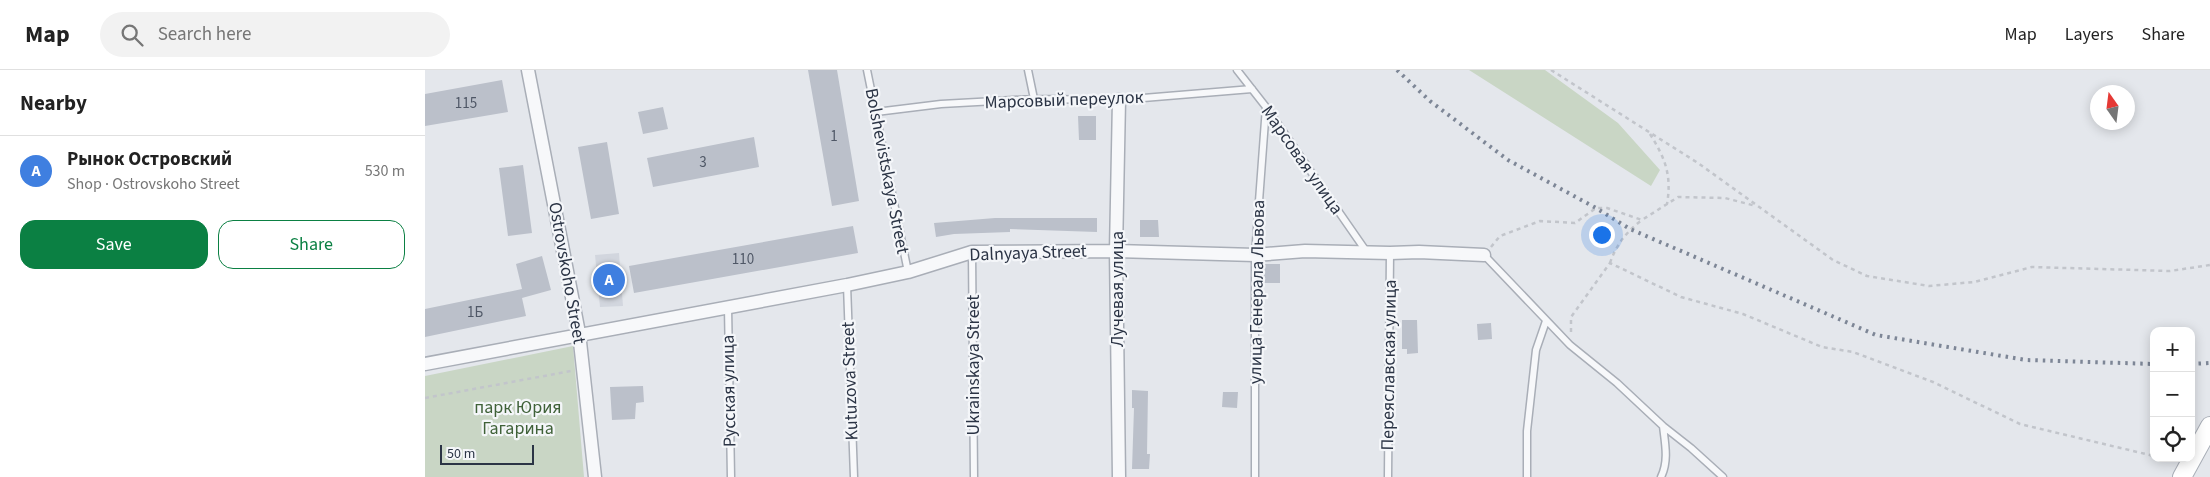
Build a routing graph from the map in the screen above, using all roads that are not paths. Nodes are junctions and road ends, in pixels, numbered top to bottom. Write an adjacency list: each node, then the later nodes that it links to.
1 (528, 70): 20 (street, Ostrovskoho Street)
2 (867, 70): 9 (lane, Bolshevistskaya Street)
3 (1028, 70): 6 (lane)
4 (1237, 70): 5 (lane, Марсовая улица)
5 (1252, 89): 7 (lane, Марсовый переулок); 8 (lane, Марсовая улица)
6 (1034, 99): 7 (lane, Марсовый переулок); 9 (lane, Марсовый переулок)
7 (1119, 100): 10 (street, Лучевая улица)
8 (1266, 107): 11 (lane, Марсовая улица); 14 (lane, улица Генерала Львова)
9 (876, 112): 16 (lane, Bolshevistskaya Street)
10 (1116, 251): 12 (street, Dalnyaya Street); 14 (street, Dalnyaya Street); 28 (street, Лучевая улица)
11 (1366, 251): 13 (street, Dalnyaya Street); 14 (street, Dalnyaya Street)
12 (972, 252): 16 (street, Dalnyaya Street); 27 (lane, Ukrainskaya Street)
13 (1391, 253): 15 (street, Dalnyaya Street); 30 (lane, Переяславская улица)
14 (1255, 255): 29 (lane, улица Генерала Львова)
15 (1484, 255): 19 (lane)
16 (907, 272): 17 (street, Dalnyaya Street)
17 (847, 285): 18 (street, Dalnyaya Street); 26 (lane, Kutuzova Street)
18 (728, 306): 20 (street, Dalnyaya Street); 25 (lane, Русская улица)
19 (1546, 320): 22 (lane); 31 (lane)
20 (579, 333): 21 (street, Dalnyaya Street); 24 (street, Ostrovskoho Street)
21 (425, 364)
22 (1663, 426): 32 (lane); 33 (lane)
23 (2210, 426): 34 (main road)
24 (595, 477)
25 (731, 477)
26 (854, 477)
27 (973, 477)
28 (1119, 477)
29 (1255, 477)
30 (1388, 477)
31 (1527, 477)
32 (1661, 477)
33 (1723, 477)
34 (2182, 477)

